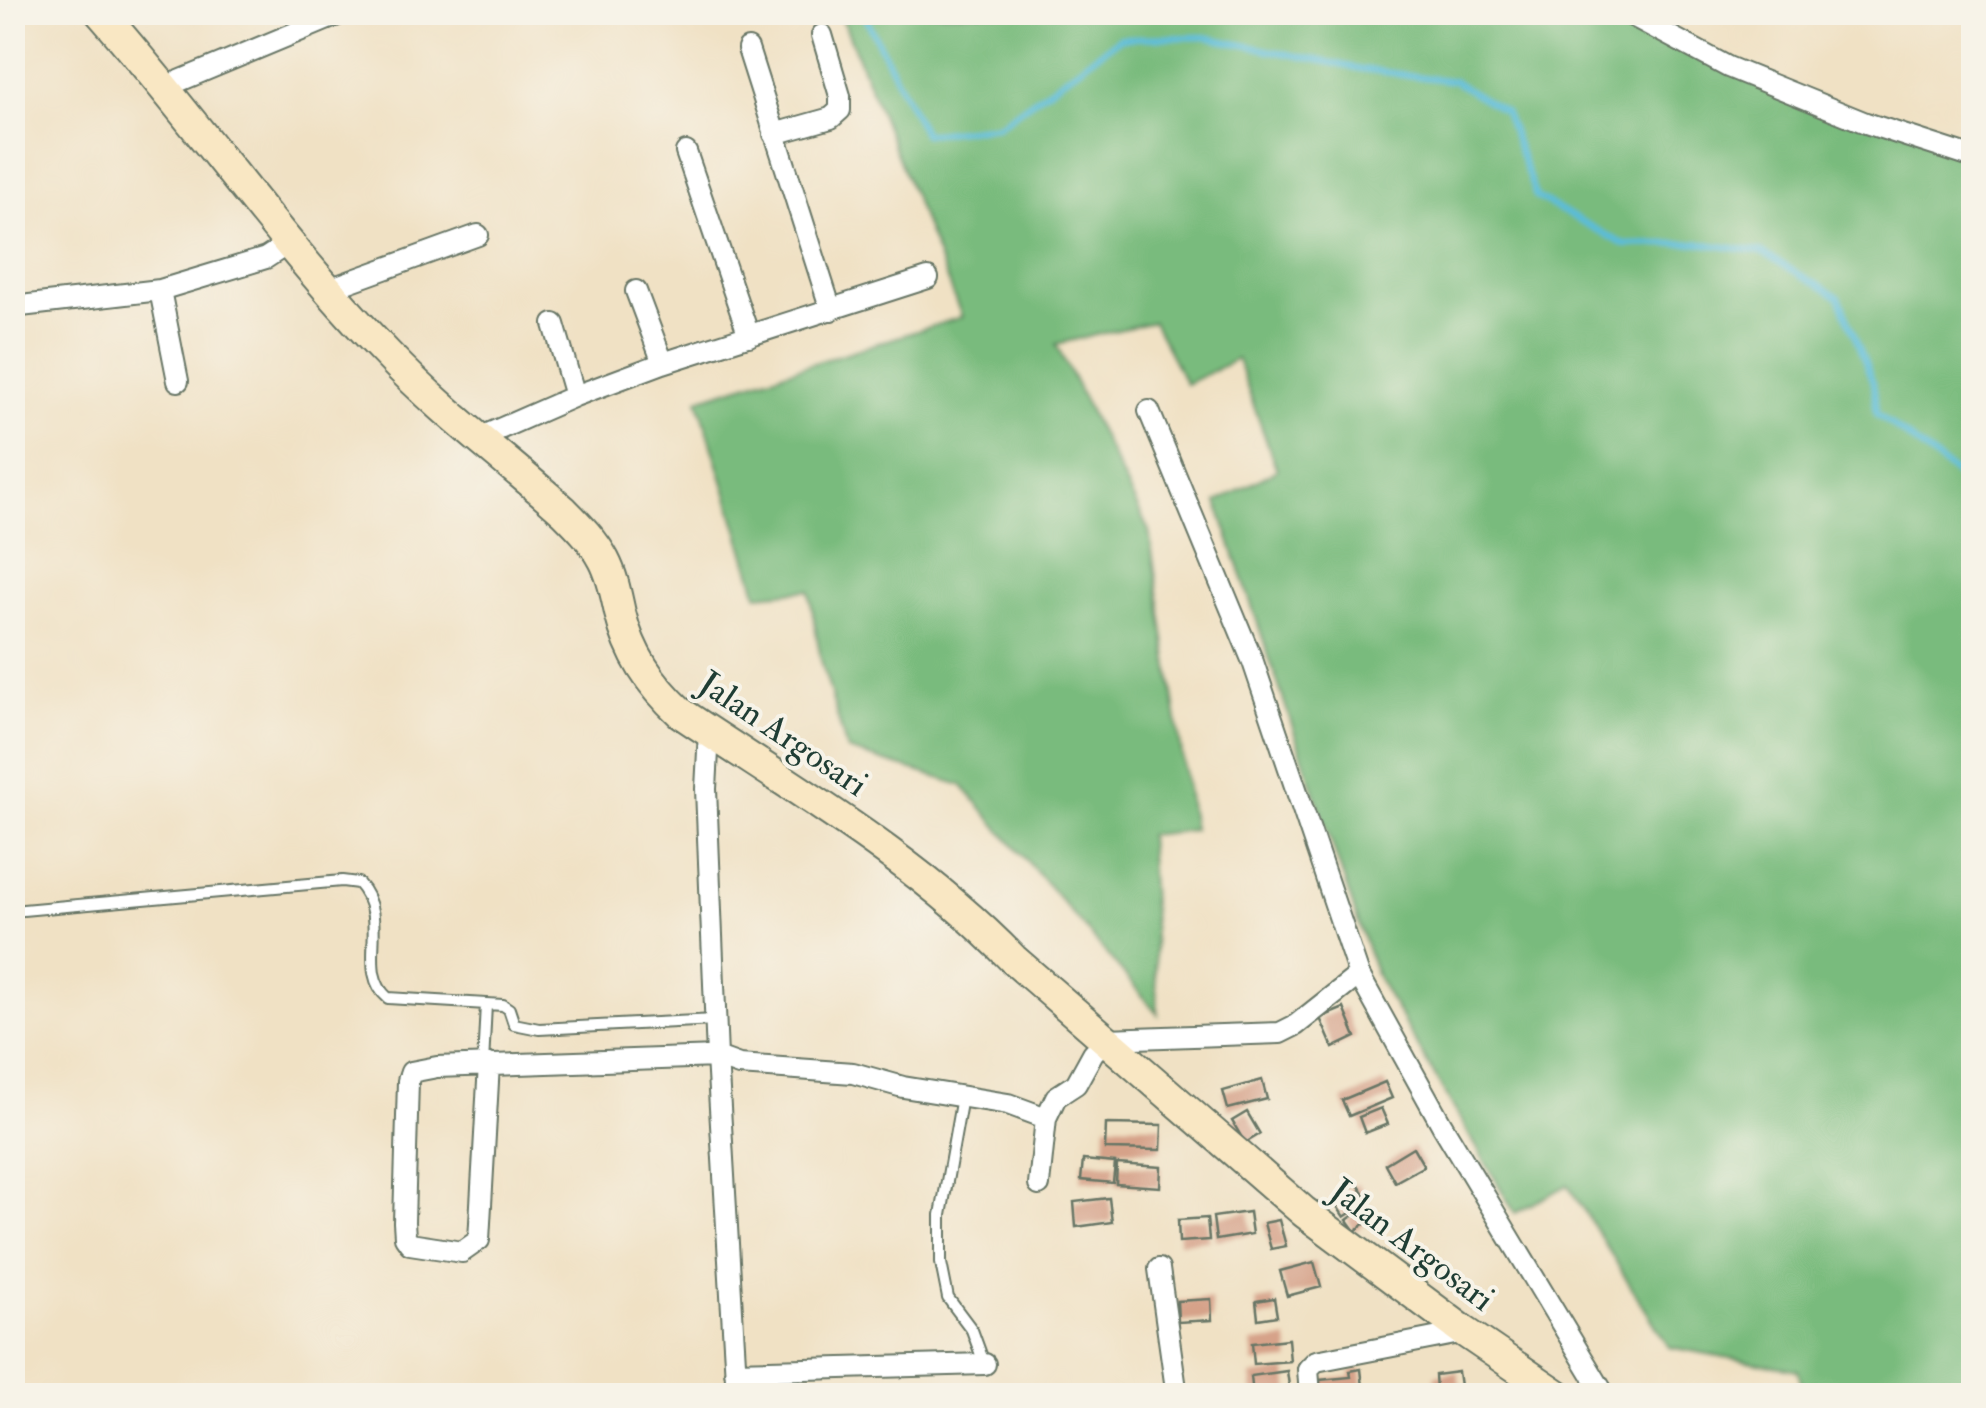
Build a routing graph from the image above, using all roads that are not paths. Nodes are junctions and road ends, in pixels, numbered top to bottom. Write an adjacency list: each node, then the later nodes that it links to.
1 (100, 12): 6 (street, Jalan Argosari)
2 (345, 12): 6 (street)
3 (1625, 12): 9 (street)
4 (822, 35): 7 (street)
5 (748, 49): 7 (street)
6 (165, 87): 11 (street, Jalan Argosari)
7 (774, 134): 17 (street)
8 (686, 152): 19 (street)
9 (1974, 158)
10 (478, 235): 13 (street)
11 (289, 242): 13 (street, Jalan Argosari); 14 (street)
12 (928, 278): 17 (street)
13 (329, 288): 24 (street, Jalan Argosari)
14 (160, 290): 16 (street); 21 (street)
15 (636, 292): 20 (street)
16 (12, 307)
17 (831, 310): 19 (street)
18 (554, 324): 22 (street)
19 (749, 336): 20 (street)
20 (663, 363): 22 (street)
21 (178, 381)
22 (575, 396): 24 (street)
23 (1149, 411): 27 (street)
24 (479, 438): 25 (street, Jalan Argosari)
25 (710, 732): 29 (street); 30 (street, Jalan Argosari)
26 (12, 911): 28 (lane)
27 (1358, 975): 30 (street); 44 (street)
28 (486, 1004): 29 (lane); 32 (lane)
29 (716, 1020): 31 (street)
30 (1106, 1040): 34 (street); 37 (street, Jalan Argosari)
31 (717, 1057): 32 (street); 33 (street); 39 (street)
32 (486, 1065): 32 (street)
33 (962, 1096): 34 (street); 38 (lane)
34 (1046, 1118): 35 (street)
35 (1039, 1185)
36 (1160, 1269): 41 (street)
37 (1465, 1332): 42 (street); 43 (street, Jalan Argosari)
38 (984, 1364): 39 (street)
39 (735, 1371): 40 (street)
40 (737, 1396)
41 (1177, 1396)
42 (1310, 1396)
43 (1559, 1396)
44 (1605, 1396)

